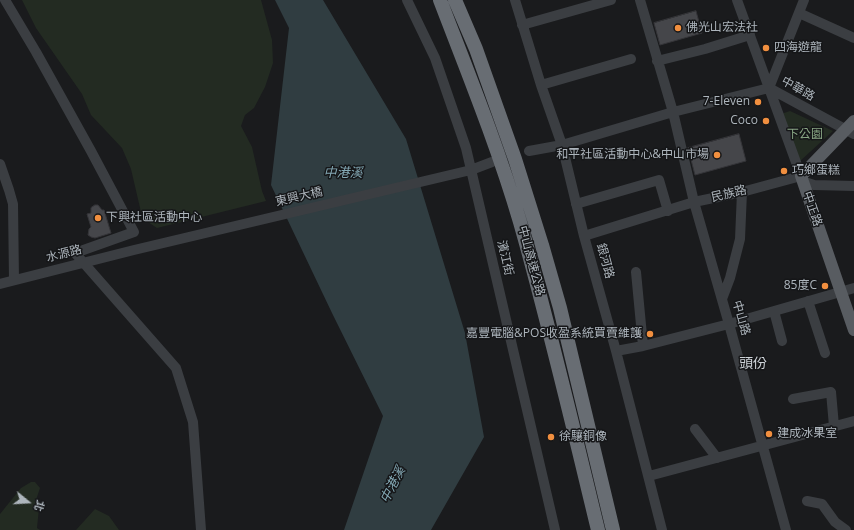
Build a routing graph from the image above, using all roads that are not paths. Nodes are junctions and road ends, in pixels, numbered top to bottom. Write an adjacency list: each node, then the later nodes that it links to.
1 (5, 0): 33 (street)
2 (406, 0): 24 (street, 濱江街)
3 (440, 0): 59 (highway, 中山高速公路)
4 (455, 0): 56 (highway, 中山高速公路)
5 (515, 0): 11 (street, 銀河路)
6 (611, 0): 11 (street)
7 (640, 0): 15 (street, 中山路)
8 (737, 0): 12 (street, 中華路)
9 (804, 0): 10 (street)
10 (799, 13): 13 (street); 17 (street)
11 (522, 25): 16 (street, 銀河路)
12 (750, 35): 15 (street); 17 (street, 中華路)
13 (854, 38)
14 (631, 59): 16 (street)
15 (657, 61): 18 (street, 中山路)
16 (541, 85): 20 (street, 銀河路)
17 (769, 88): 18 (street); 19 (street, 中華路); 25 (street, 中正路)
18 (673, 112): 20 (street); 28 (street, 中山路)
19 (851, 129): 25 (main road)
20 (562, 146): 21 (street); 29 (street, 銀河路)
21 (529, 151)
22 (492, 162): 24 (street, 東興大橋)
23 (0, 164): 35 (street)
24 (471, 170): 32 (street, 東興大橋); 58 (street, 濱江街)
25 (801, 176): 26 (street); 27 (street, 民族路); 38 (main road, 中正路)
26 (854, 186)
27 (742, 192): 28 (street, 民族路); 39 (street)
28 (694, 202): 30 (street, 民族路); 39 (street, 中山路)
29 (576, 204): 30 (street); 31 (street, 銀河路)
30 (668, 211): 31 (street, 民族路)
31 (584, 236): 46 (street, 銀河路)
32 (134, 250): 33 (street, 水源路)
33 (83, 263): 35 (street, 水源路); 57 (street)
34 (636, 272): 45 (street)
35 (14, 280): 36 (street, 水源路)
36 (0, 284)
37 (854, 288): 38 (street)
38 (842, 292): 40 (street); 43 (main road, 中正路)
39 (722, 299): 42 (street, 中山路)
40 (808, 301): 41 (street); 47 (street)
41 (774, 311): 42 (street); 44 (street)
42 (729, 324): 45 (street); 52 (street, 中山路)
43 (854, 330)
44 (782, 341)
45 (643, 346): 46 (street)
46 (616, 351): 54 (street, 銀河路)
47 (825, 353)
48 (793, 398): 50 (street)
49 (854, 421): 50 (street)
50 (834, 426): 52 (street)
51 (695, 429): 53 (street)
52 (763, 445): 53 (street); 61 (street, 中山路)
53 (717, 458): 54 (street)
54 (649, 476): 60 (street, 銀河路)
55 (807, 502): 62 (street)
56 (612, 528)
57 (201, 530)
58 (555, 530)
59 (598, 530)
60 (662, 530)
61 (786, 530)
62 (846, 530)

